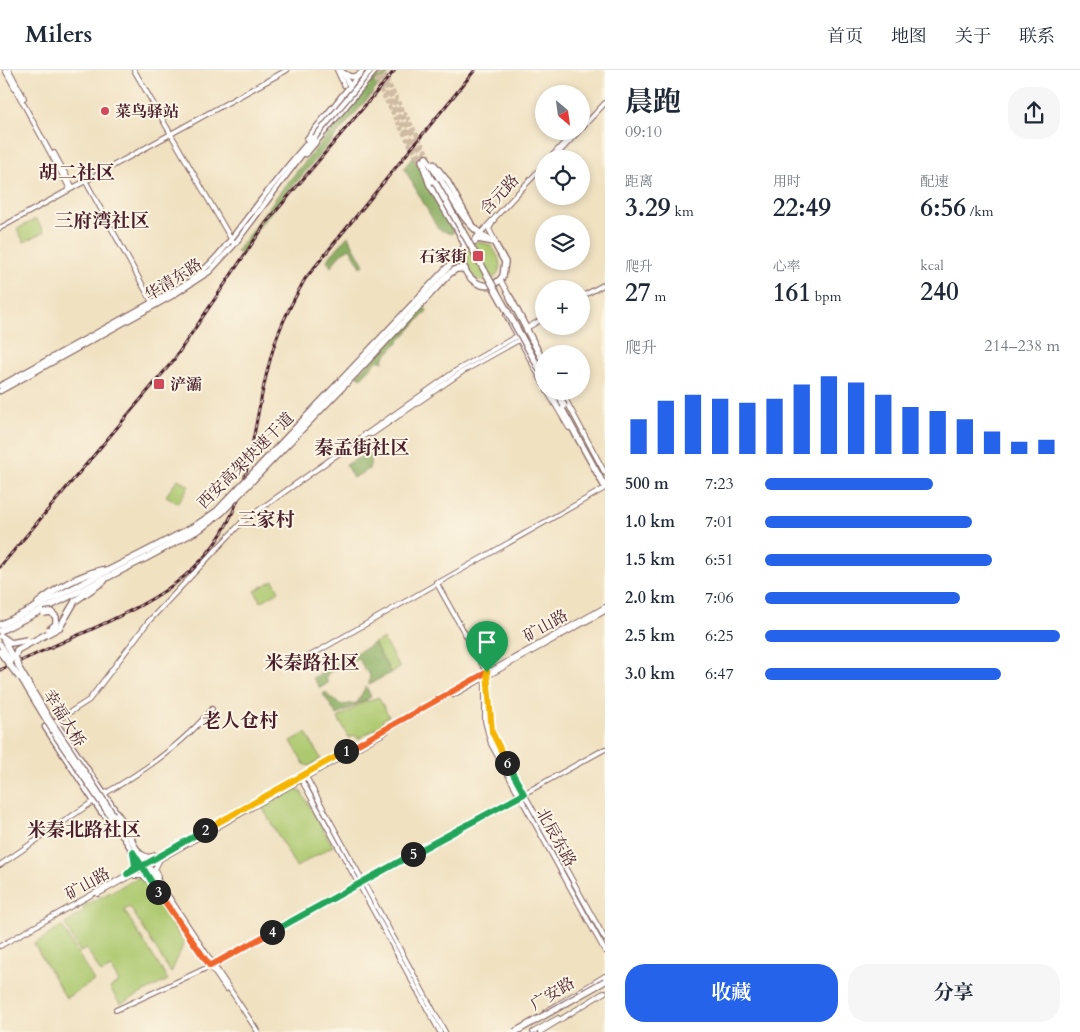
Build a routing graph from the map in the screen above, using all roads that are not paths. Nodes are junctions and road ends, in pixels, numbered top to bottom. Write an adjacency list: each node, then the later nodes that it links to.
1 (7, 70): 23 (street)
2 (134, 70): 12 (street)
3 (287, 70): 12 (street)
4 (340, 70): 6 (main road); 8 (main road)
5 (376, 70): 7 (main road)
6 (362, 71): 8 (main road)
7 (370, 71): 9 (main road); 13 (main road, bridge)
8 (346, 86): 9 (main road); 16 (main road)
9 (355, 95): 18 (main road)
10 (605, 102): 11 (street)
11 (590, 118)
12 (171, 135): 22 (street); 30 (street)
13 (314, 137): 16 (main road, 华清东路); 18 (main road, 华清东路)
14 (569, 140): 15 (street)
15 (559, 150)
16 (292, 160): 30 (main road, 华清东路)
17 (424, 161): 21 (highway); 24 (highway); 26 (main road); 32 (highway)
18 (291, 169): 30 (main road, 华清东路)
19 (535, 176): 25 (street, 含元路)
20 (535, 177): 31 (street, 含元路)
21 (436, 181): 47 (highway, bridge); 48 (highway, bridge)
22 (86, 182): 23 (street); 40 (street)
23 (71, 189): 27 (street)
24 (466, 221): 26 (street); 28 (highway)
25 (488, 224): 26 (street); 28 (street, 含元路)
26 (475, 227): 28 (main road)
27 (0, 228)
28 (480, 234): 29 (street, 含元路); 31 (highway)
29 (473, 240): 31 (highway); 32 (highway)
30 (233, 243): 40 (main road, 华清东路)
31 (494, 243): 35 (highway)
32 (466, 245): 33 (highway)
33 (462, 252): 34 (highway); 51 (highway, 西安高架快速干道)
34 (465, 269): 37 (highway); 51 (highway, 西安高架快速干道)
35 (500, 279): 37 (highway); 39 (street)
36 (605, 284): 38 (street)
37 (485, 286): 41 (street)
38 (590, 293)
39 (510, 297): 43 (highway)
40 (153, 304): 52 (main road, 华清东路); 53 (main road, 华清东路)
41 (501, 306): 44 (highway); 44 (street)
42 (535, 322): 43 (street)
43 (525, 326): 45 (highway); 46 (street)
44 (520, 340): 49 (highway, bridge); 50 (street); 76 (street)
45 (535, 345)
46 (536, 345)
47 (535, 354)
48 (535, 361)
49 (535, 366)
50 (535, 368)
51 (353, 372): 61 (highway, 西安高架快速干道, bridge)
52 (0, 386)
53 (0, 391)
54 (559, 400): 57 (highway, bridge)
55 (559, 400): 60 (street)
56 (560, 400): 58 (street)
57 (563, 408): 59 (highway); 60 (highway)
58 (605, 473)
59 (605, 480)
60 (605, 488): 63 (street)
61 (144, 555): 62 (highway, 西安高架快速干道); 66 (highway, 西安高架快速干道)
62 (110, 576): 67 (highway, 西安高架快速干道); 72 (highway, bridge)
63 (436, 582): 71 (street); 73 (street)
64 (605, 607): 73 (street, 矿山路)
65 (605, 611): 73 (street, 矿山路)
66 (0, 625)
67 (7, 628): 68 (highway, 西安高架快速干道); 68 (highway, bridge)
68 (0, 634): 72 (main road, 幸福大桥, bridge)
69 (0, 644): 74 (main road, 幸福大桥, bridge)
70 (0, 652): 74 (highway, bridge)
71 (299, 662)
72 (19, 667): 83 (main road, 幸福大桥, bridge)
73 (486, 675): 79 (street, 矿山路); 81 (street, 北辰东路)
74 (19, 677): 83 (main road, 幸福大桥, bridge)
75 (212, 709): 80 (street)
76 (55, 721): 77 (street); 80 (main road)
77 (47, 726): 82 (main road)
78 (605, 749): 81 (street)
79 (303, 777): 88 (street, 矿山路); 93 (street)
80 (104, 794): 85 (main road)
81 (522, 795): 93 (street); 95 (street, 北辰东路); 97 (street, 北辰东路)
82 (94, 801): 84 (main road); 89 (street)
83 (111, 815): 84 (main road); 85 (main road)
84 (115, 824): 87 (main road)
85 (133, 842): 86 (main road)
86 (136, 847): 88 (street); 90 (main road)
87 (133, 852): 90 (main road); 91 (street)
88 (165, 854): 90 (street, 矿山路); 92 (street)
89 (0, 865)
90 (145, 866): 91 (street, 矿山路); 92 (street); 94 (street)
91 (127, 877): 94 (street); 96 (street, 矿山路)
92 (160, 882): 98 (street)
93 (360, 883): 98 (street); 107 (street); 108 (street)
94 (155, 886): 98 (street)
95 (605, 939)
96 (0, 947)
97 (605, 951)
98 (211, 966): 105 (street); 106 (street)
99 (605, 976): 103 (street, 广安路)
100 (605, 981): 109 (highway, bridge)
101 (605, 986): 110 (highway, bridge)
102 (605, 992): 104 (street, 广安路)
103 (572, 995): 109 (street, 广安路); 110 (street)
104 (596, 998): 111 (street); 112 (street, 广安路)
105 (116, 1010)
106 (257, 1032)
107 (440, 1032)
108 (444, 1032)
109 (513, 1032)
110 (521, 1032)
111 (534, 1032)
112 (540, 1032)

